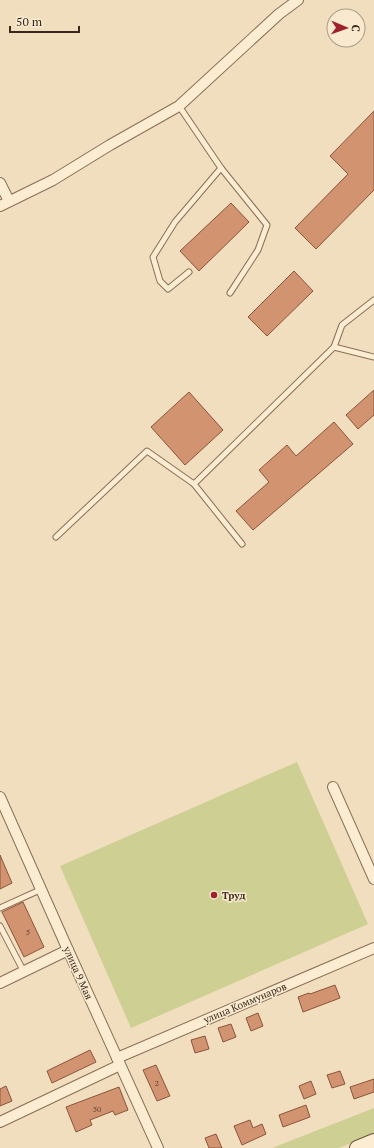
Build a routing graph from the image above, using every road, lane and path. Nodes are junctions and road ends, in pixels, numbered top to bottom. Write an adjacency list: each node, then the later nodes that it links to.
1 (298, 0): 2 (street)
2 (178, 106): 3 (lane); 5 (street)
3 (221, 168): 6 (lane); 7 (lane)
4 (0, 183): 5 (street)
5 (5, 204)
6 (190, 272)
7 (230, 294)
8 (374, 300): 9 (lane)
9 (334, 347): 10 (lane); 11 (lane)
10 (374, 357)
11 (194, 484): 12 (lane); 13 (lane)
12 (56, 537)
13 (242, 544)
14 (333, 787): 16 (street)
15 (0, 797): 17 (street, улица 9 Мая)
16 (374, 879)
17 (42, 889): 18 (lane); 21 (street, улица 9 Мая)
18 (0, 908)
19 (0, 926): 22 (lane)
20 (374, 948): 24 (street, улица Коммунаров)
21 (68, 950): 22 (street); 24 (street, улица 9 Мая)
22 (24, 972): 23 (street)
23 (0, 983)
24 (118, 1061): 25 (street, улица Коммунаров); 27 (street, улица 9 Мая)
25 (0, 1122)
26 (374, 1141): 28 (street)
27 (158, 1148)
28 (357, 1148)

